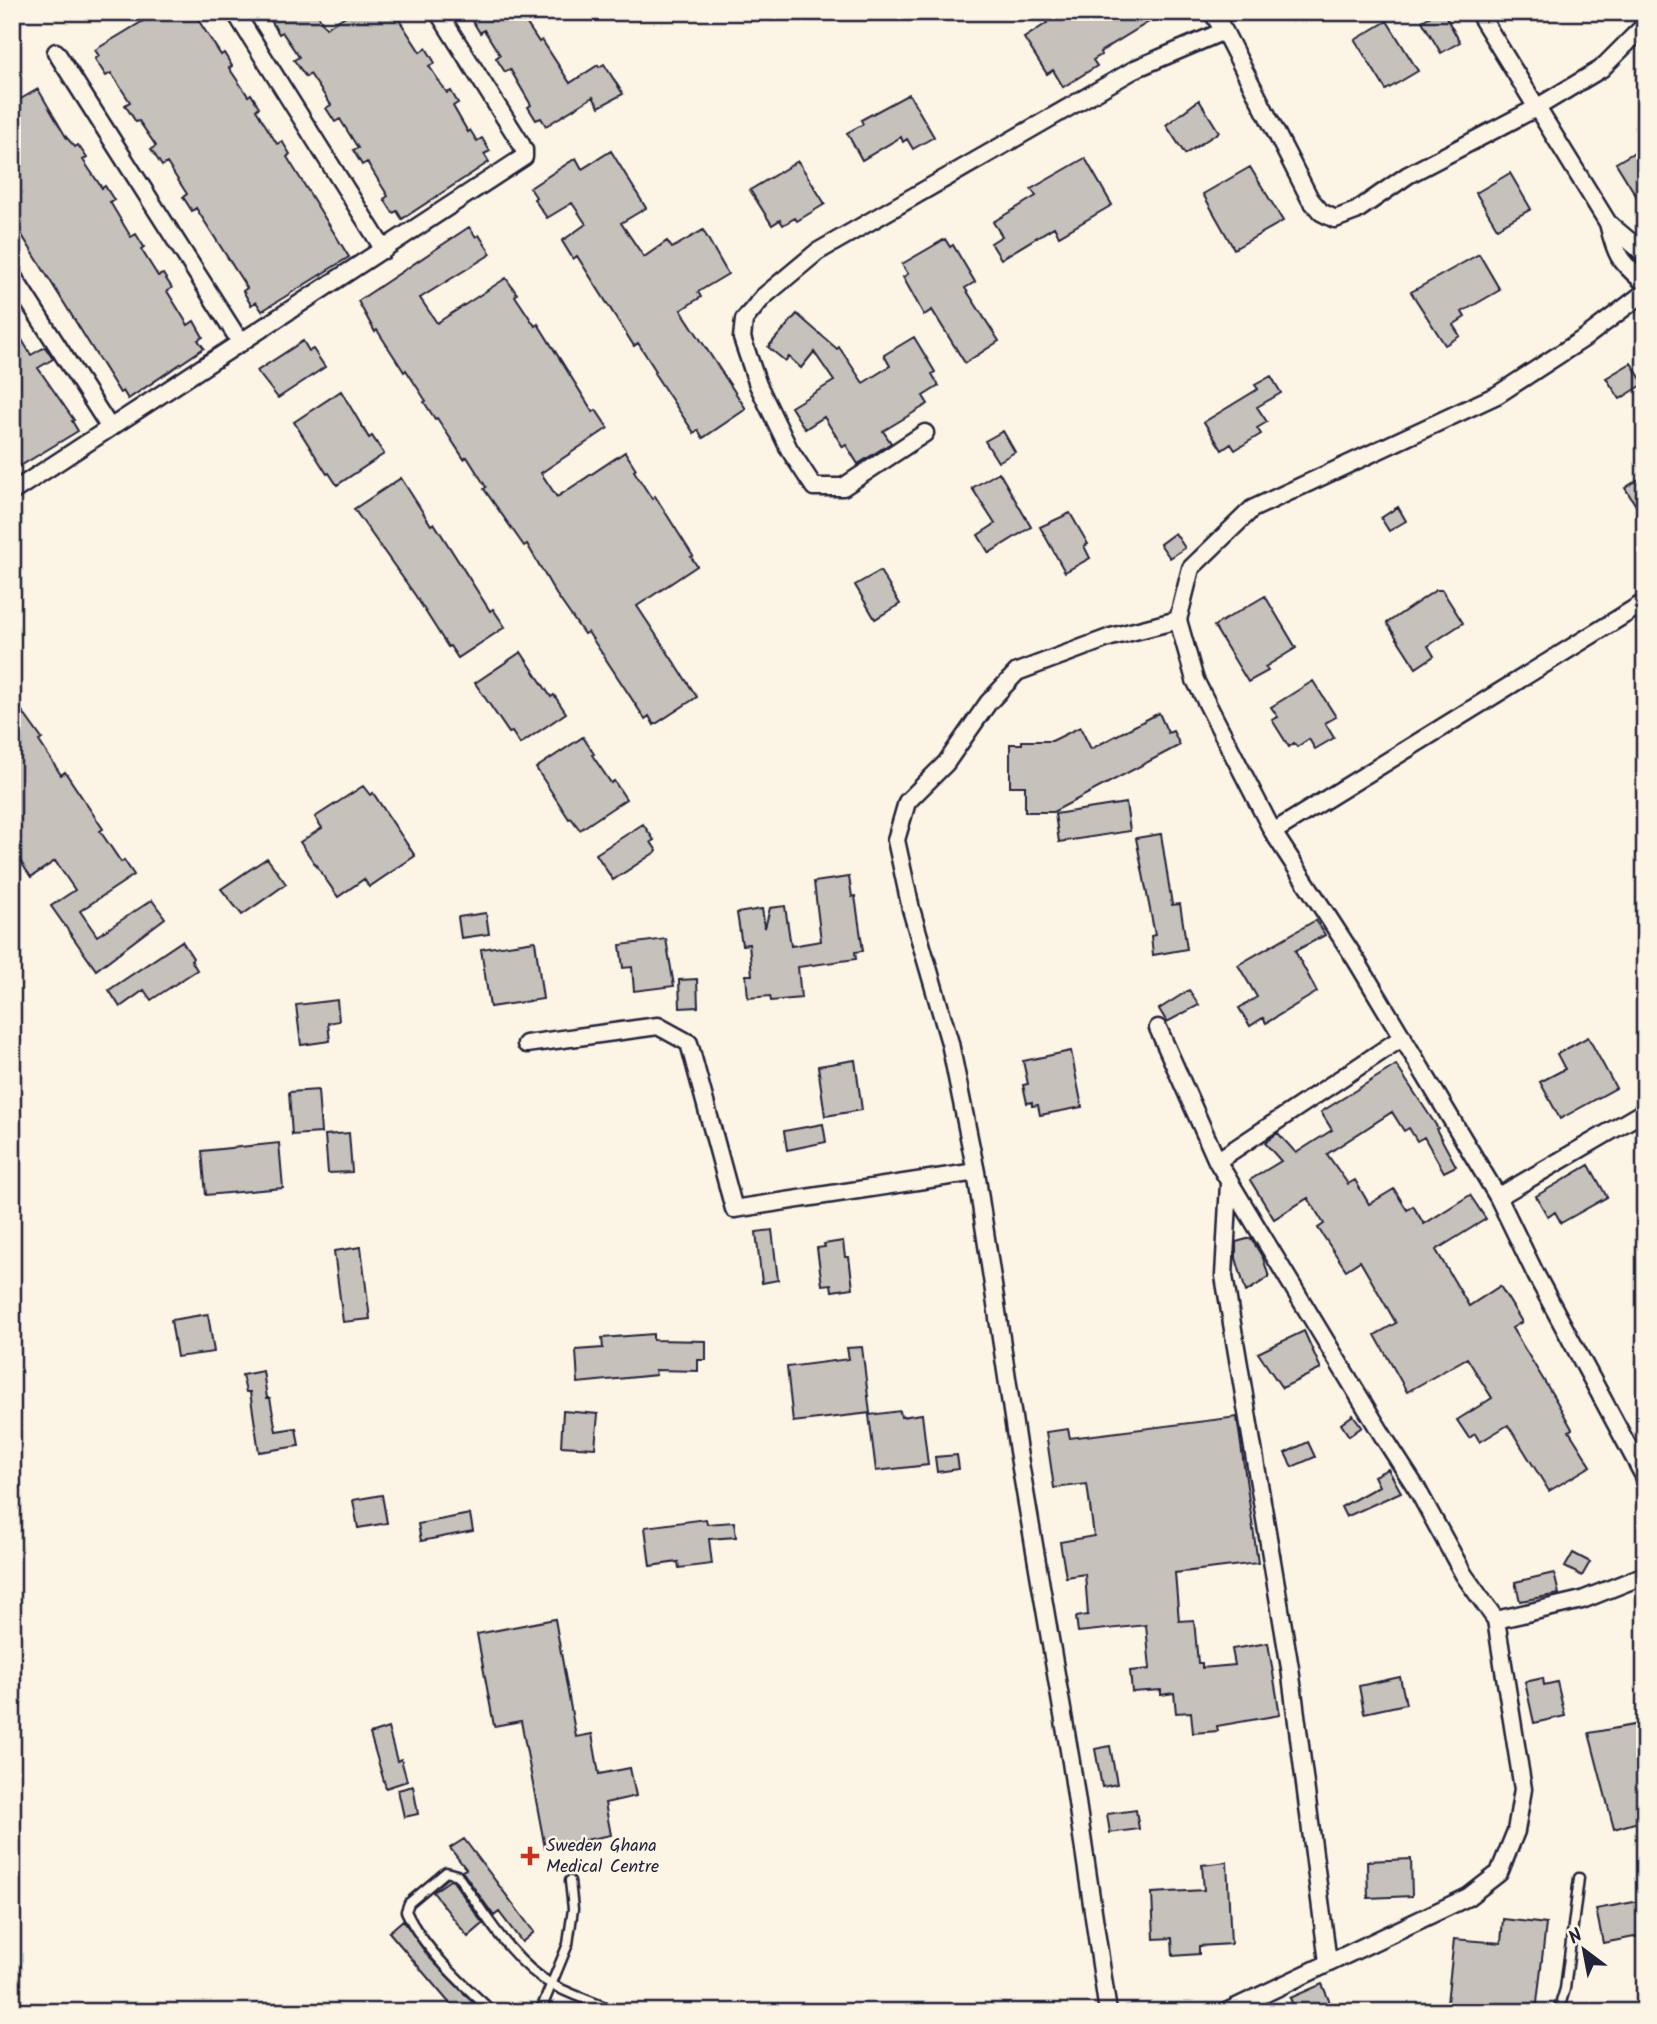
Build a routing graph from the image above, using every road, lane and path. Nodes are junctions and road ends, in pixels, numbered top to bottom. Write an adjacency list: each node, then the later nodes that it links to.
1 (234, 12): 10 (street)
2 (438, 12): 10 (street)
3 (1212, 12): 6 (street)
4 (1478, 12): 8 (street)
5 (1645, 25): 8 (street)
6 (1224, 31): 8 (street); 17 (street)
7 (56, 52): 15 (street)
8 (1536, 108): 9 (street)
9 (1608, 223): 11 (street); 13 (street)
10 (384, 250): 15 (street)
11 (1645, 254)
12 (12, 275): 16 (street)
13 (1645, 283)
14 (1645, 292): 20 (street)
15 (241, 343): 16 (street)
16 (110, 428): 18 (street)
17 (925, 433)
18 (12, 492)
19 (1645, 602): 21 (street)
20 (1178, 620): 21 (street); 27 (street)
21 (1273, 832): 23 (street)
22 (1158, 1028): 26 (street)
23 (1403, 1037): 26 (street); 29 (street)
24 (526, 1044): 27 (street)
25 (1645, 1111): 29 (street)
26 (1217, 1161): 28 (street)
27 (976, 1172): 40 (street)
28 (1229, 1183): 32 (street); 35 (street)
29 (1498, 1197): 30 (street)
30 (1645, 1478)
31 (1645, 1576): 32 (street)
32 (1496, 1620): 35 (street)
33 (1578, 1878): 42 (lane)
34 (570, 1881): 36 (lane)
35 (1328, 1962): 41 (street)
36 (552, 1984): 37 (lane); 38 (lane); 39 (lane)
37 (493, 2012)
38 (540, 2012)
39 (618, 2012)
40 (1108, 2012)
41 (1226, 2012)
42 (1558, 2012)

